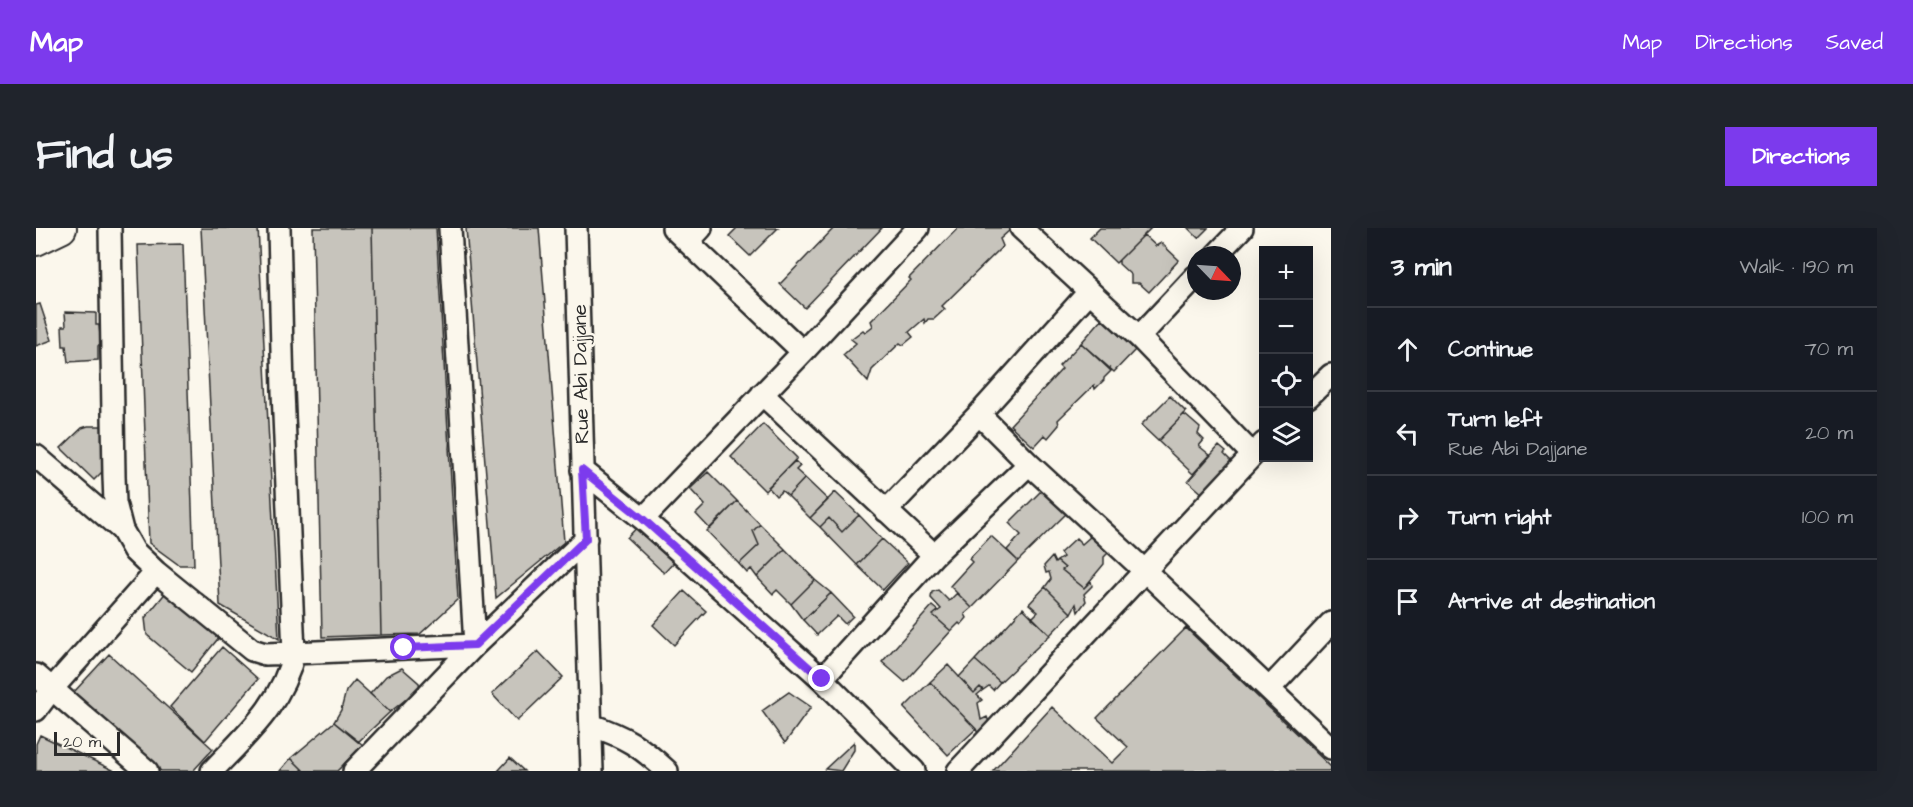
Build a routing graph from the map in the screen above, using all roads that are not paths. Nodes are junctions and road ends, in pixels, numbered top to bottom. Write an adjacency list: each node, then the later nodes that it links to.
1 (61, 228): 10 (street)
2 (110, 228): 26 (street)
3 (279, 228): 33 (street)
4 (450, 228): 32 (street)
5 (576, 228): 23 (street, Rue Abi Dajjane)
6 (918, 228): 15 (street)
7 (1021, 228): 13 (street)
8 (1242, 228): 11 (street)
9 (687, 232): 15 (street)
10 (36, 240)
11 (1225, 246)
12 (1187, 286): 14 (street)
13 (1089, 292): 14 (street); 19 (street)
14 (1139, 337): 20 (street)
15 (803, 352): 18 (street)
16 (1331, 375): 17 (street)
17 (1313, 393)
18 (762, 394): 24 (street); 25 (street)
19 (979, 414): 22 (street); 24 (street)
20 (1258, 448): 29 (street)
21 (36, 456): 26 (street)
22 (1029, 464): 28 (street); 29 (street)
23 (582, 470): 25 (street); 27 (street, Rue Abi Dajjane)
24 (886, 511): 28 (street)
25 (643, 519): 35 (street)
26 (122, 530): 30 (street)
27 (586, 539): 32 (street); 39 (street, Rue Abi Dajjane)
28 (934, 555): 35 (street)
29 (1145, 571): 36 (street); 47 (street)
30 (156, 572): 33 (street); 37 (street)
31 (1331, 623): 36 (street)
32 (475, 645): 33 (street); 43 (street)
33 (294, 653): 42 (street)
34 (36, 675): 37 (street)
35 (822, 679): 46 (street)
36 (1269, 689): 40 (street)
37 (51, 690): 38 (street); 41 (street)
38 (36, 710)
39 (591, 725): 44 (street, Rue Abi Dajjane); 45 (street)
40 (1331, 748)
41 (147, 771)
42 (212, 771)
43 (354, 771)
44 (592, 771)
45 (667, 771)
46 (914, 771)
47 (958, 771)

